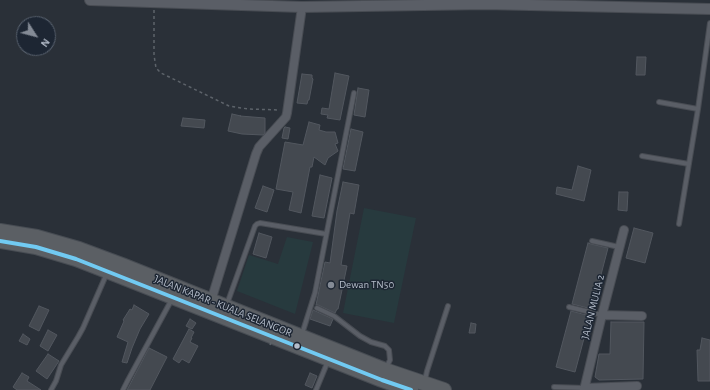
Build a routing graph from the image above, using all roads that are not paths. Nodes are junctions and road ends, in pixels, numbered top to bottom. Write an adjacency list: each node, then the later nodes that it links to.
1 (90, 0): 2 (street)
2 (302, 7): 3 (street); 19 (street)
3 (710, 9)
4 (710, 23): 7 (lane)
5 (354, 93): 13 (lane)
6 (659, 102): 7 (lane)
7 (698, 109): 9 (lane)
8 (642, 156): 9 (lane)
9 (689, 164): 10 (lane)
10 (679, 224)
11 (624, 230): 16 (street, JALAN MULIA 2)
12 (0, 231): 19 (highway, JALAN KAPAR - KUALA SELANGOR)
13 (326, 234): 23 (lane); 26 (lane)
14 (0, 241): 17 (highway, JALAN KAPAR - KUALA SELANGOR)
15 (592, 241): 16 (lane)
16 (620, 248): 24 (street, JALAN MULIA 2)
17 (108, 271): 18 (highway, JALAN KAPAR - KUALA SELANGOR); 34 (lane)
18 (173, 297): 23 (highway, JALAN KAPAR - KUALA SELANGOR); 35 (lane)
19 (211, 301): 23 (highway, JALAN KAPAR - KUALA SELANGOR)
20 (448, 306): 29 (lane)
21 (569, 307): 24 (lane)
22 (317, 308): 28 (lane)
23 (224, 312): 26 (highway, JALAN KAPAR - KUALA SELANGOR)
24 (602, 315): 25 (street); 33 (street, JALAN MULIA 2)
25 (642, 316)
26 (299, 342): 27 (highway, JALAN KAPAR - KUALA SELANGOR); 28 (highway, JALAN KAPAR - KUALA SELANGOR)
27 (329, 359): 32 (highway, JALAN KAPAR - KUALA SELANGOR); 36 (lane)
28 (385, 370): 29 (highway, JALAN KAPAR - KUALA SELANGOR)
29 (425, 384): 37 (highway, JALAN KAPAR - KUALA SELANGOR)
30 (637, 386): 33 (street)
31 (554, 387): 33 (lane)
32 (406, 389)
33 (585, 389)
34 (51, 390)
35 (123, 390)
36 (316, 390)
37 (444, 390)

